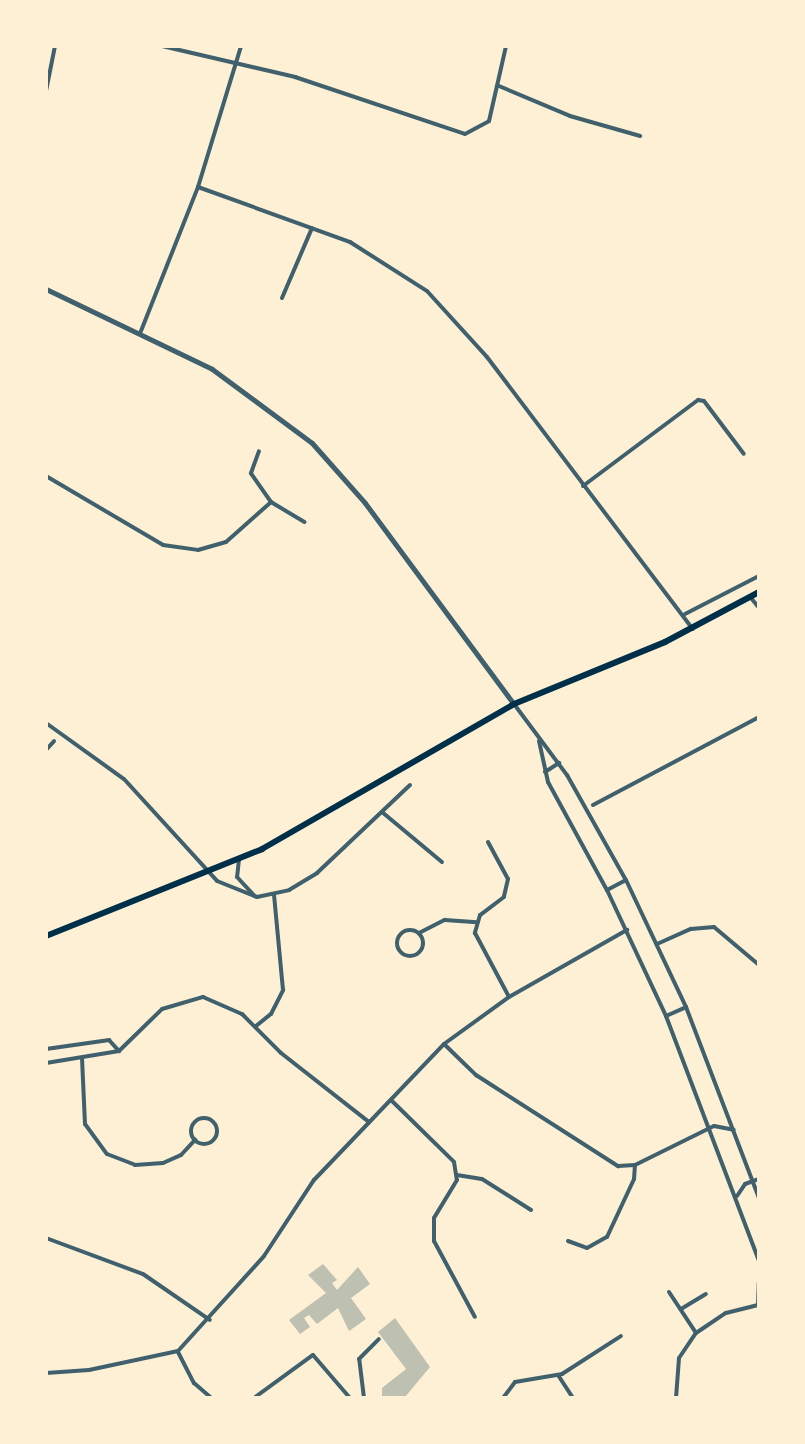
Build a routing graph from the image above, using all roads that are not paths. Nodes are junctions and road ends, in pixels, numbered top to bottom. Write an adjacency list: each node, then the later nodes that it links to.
1 (55, 46): 7 (street)
2 (162, 46): 5 (street)
3 (241, 46): 5 (street)
4 (506, 46): 6 (street)
5 (237, 62): 6 (street); 9 (street)
6 (498, 86): 8 (street)
7 (46, 91)
8 (640, 136)
9 (198, 187): 10 (street); 13 (street)
10 (312, 228): 12 (street); 17 (street)
11 (46, 289): 13 (street)
12 (282, 298)
13 (141, 331): 26 (street)
14 (259, 451): 18 (street)
15 (744, 454): 17 (street)
16 (46, 476): 18 (street)
17 (583, 486): 24 (street)
18 (271, 502): 19 (street)
19 (304, 522)
20 (759, 576): 24 (street)
21 (759, 592): 22 (main road)
22 (751, 598): 23 (street); 25 (main road)
23 (759, 608)
24 (685, 614): 25 (street)
25 (693, 629): 26 (main road)
26 (514, 704): 30 (street); 38 (main road)
27 (759, 717): 35 (street)
28 (46, 723): 40 (street)
29 (54, 741): 31 (street)
30 (539, 741): 32 (street); 33 (street)
31 (46, 750)
32 (559, 763): 33 (street); 41 (street)
33 (545, 772): 42 (street)
34 (410, 785): 36 (street)
35 (593, 805)
36 (382, 812): 39 (street); 43 (street)
37 (488, 842): 45 (street)
38 (239, 859): 40 (main road); 44 (street)
39 (442, 862)
40 (207, 872): 44 (street); 48 (main road)
41 (626, 880): 42 (street); 49 (street)
42 (607, 890): 46 (street)
43 (274, 895): 44 (street); 54 (street)
44 (257, 897)
45 (478, 922): 47 (street); 51 (street)
46 (627, 930): 51 (street); 53 (street)
47 (419, 933): 47 (street)
48 (46, 936)
49 (657, 944): 50 (street); 52 (street)
50 (759, 965)
51 (509, 997): 55 (street)
52 (686, 1007): 53 (street); 63 (street)
53 (666, 1016): 62 (street)
54 (256, 1026): 57 (street); 61 (street)
55 (444, 1044): 60 (street); 65 (street)
56 (46, 1049): 57 (street)
57 (119, 1051): 58 (street)
58 (82, 1058): 59 (street); 64 (street)
59 (46, 1063)
60 (390, 1100): 61 (street); 66 (street)
61 (369, 1122): 80 (street)
62 (711, 1128): 63 (street); 65 (street); 68 (street)
63 (734, 1130): 67 (street)
64 (195, 1140): 64 (street)
65 (635, 1165): 72 (street)
66 (457, 1175): 70 (street); 79 (street)
67 (756, 1180): 68 (street); 69 (street)
68 (737, 1198): 73 (street)
69 (759, 1198)
70 (531, 1210)
71 (46, 1238): 80 (street)
72 (568, 1241)
73 (759, 1261)
74 (759, 1282): 77 (street)
75 (669, 1292): 78 (street)
76 (706, 1294): 78 (street)
77 (759, 1306): 81 (street)
78 (680, 1309): 81 (street)
79 (475, 1317)
80 (210, 1320): 84 (street)
81 (696, 1333): 93 (street)
82 (621, 1336): 86 (street)
83 (379, 1339): 90 (street)
84 (178, 1351): 85 (street); 87 (street)
85 (46, 1373)
86 (558, 1375): 91 (street); 92 (street)
87 (211, 1398)
88 (254, 1398): 89 (street)
89 (350, 1398)
90 (366, 1398)
91 (503, 1398)
92 (573, 1398)
93 (676, 1398)

